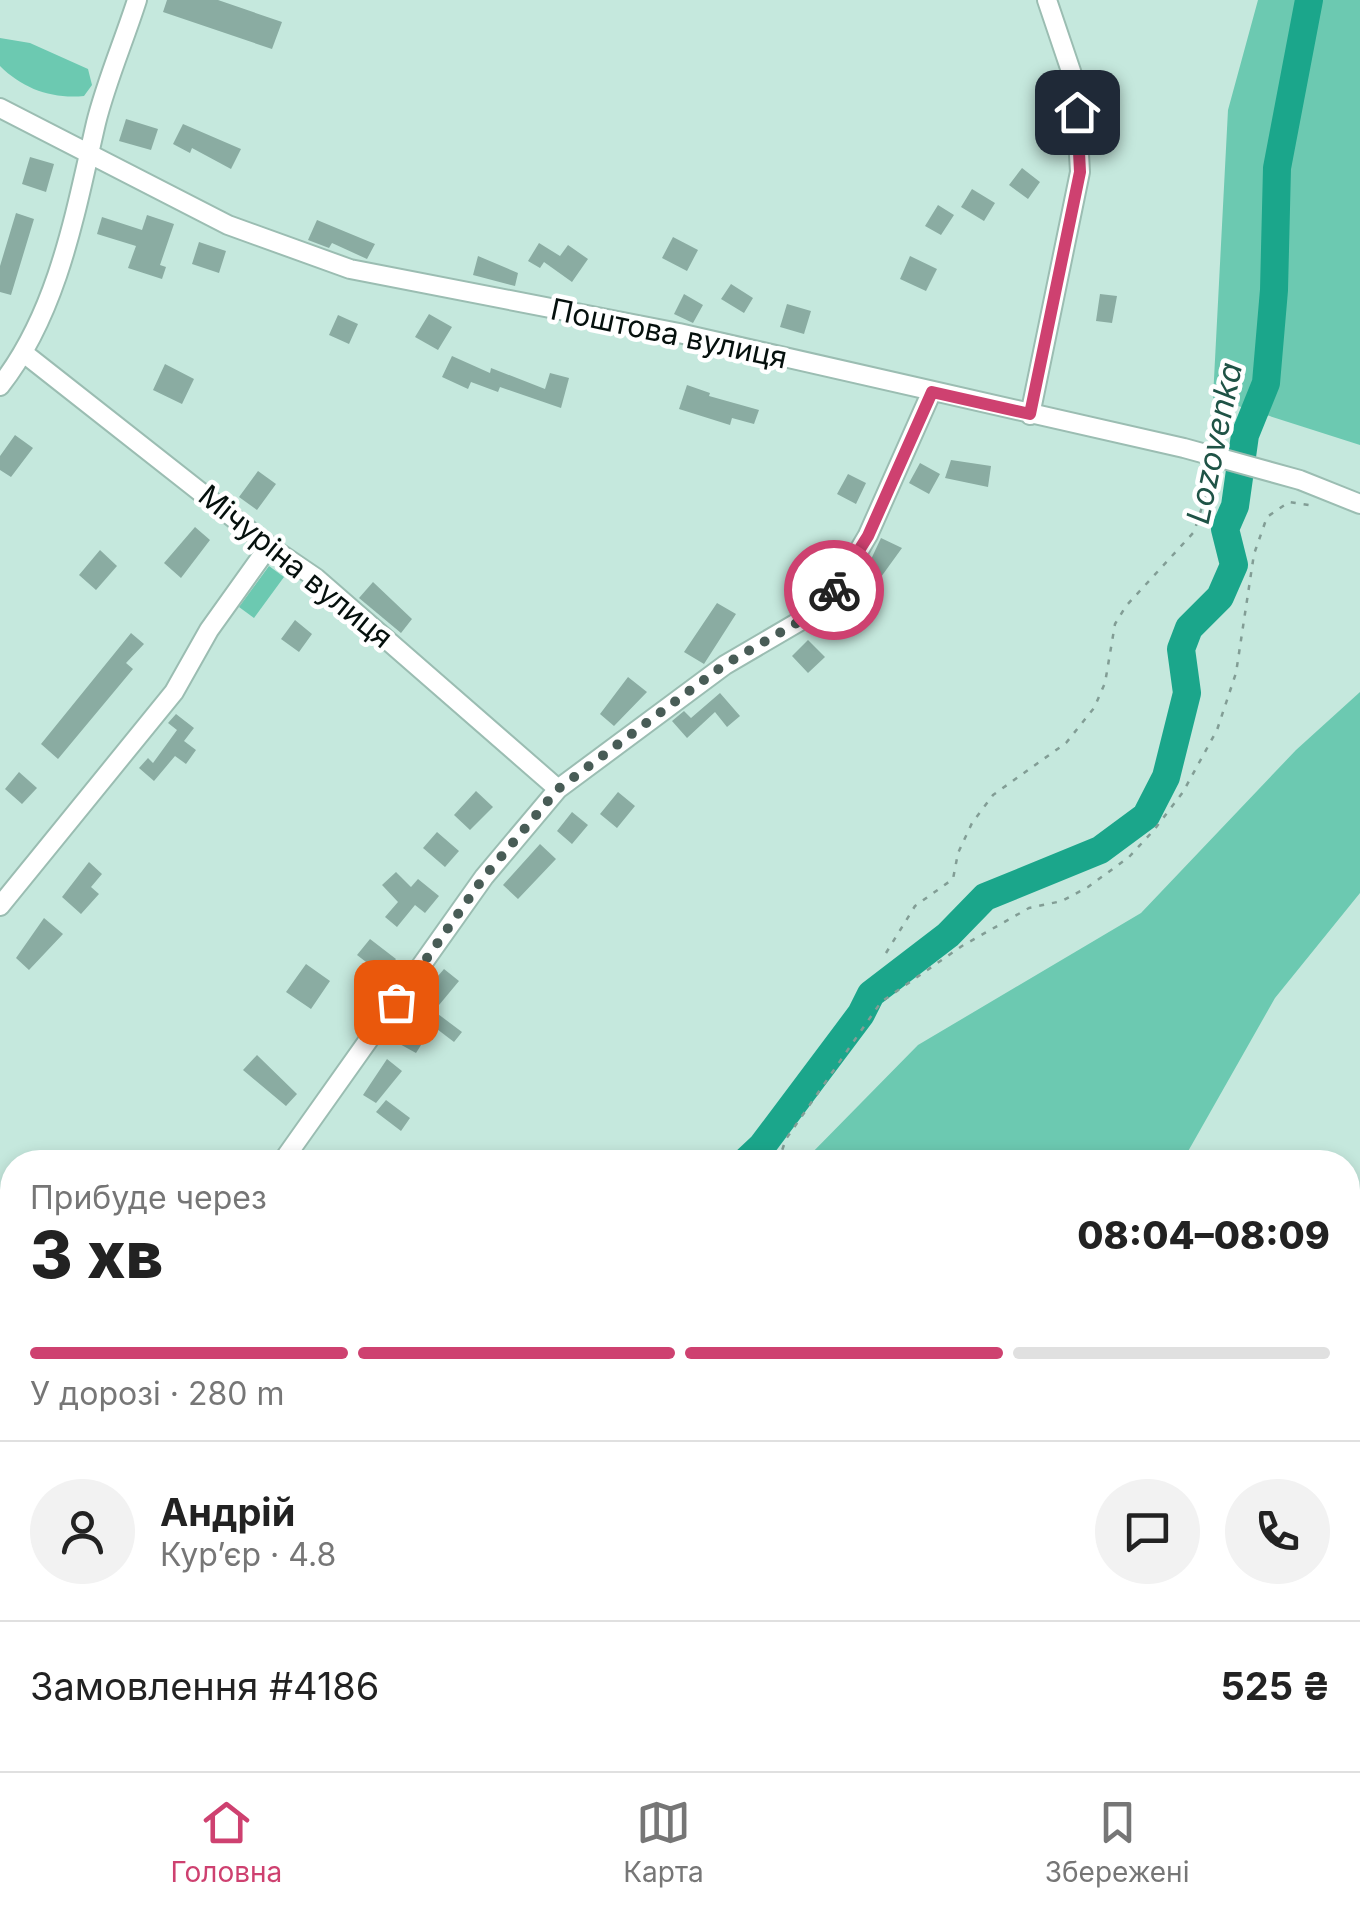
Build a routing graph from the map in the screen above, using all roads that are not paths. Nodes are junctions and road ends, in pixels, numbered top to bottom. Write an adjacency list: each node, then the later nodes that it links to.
1 (137, 0): 4 (street)
2 (1046, 0): 8 (street)
3 (0, 108): 4 (street, Поштова вулиця)
4 (91, 152): 5 (street); 7 (street, Поштова вулиця)
5 (26, 354): 6 (street); 10 (street, Мічуріна вулиця)
6 (0, 386)
7 (932, 392): 8 (street, Поштова вулиця); 11 (street)
8 (1030, 414): 9 (street, Поштова вулиця)
9 (1360, 504)
10 (268, 546): 11 (street, Мічуріна вулиця); 12 (street)
11 (558, 789): 13 (street)
12 (0, 906)
13 (291, 1150)

